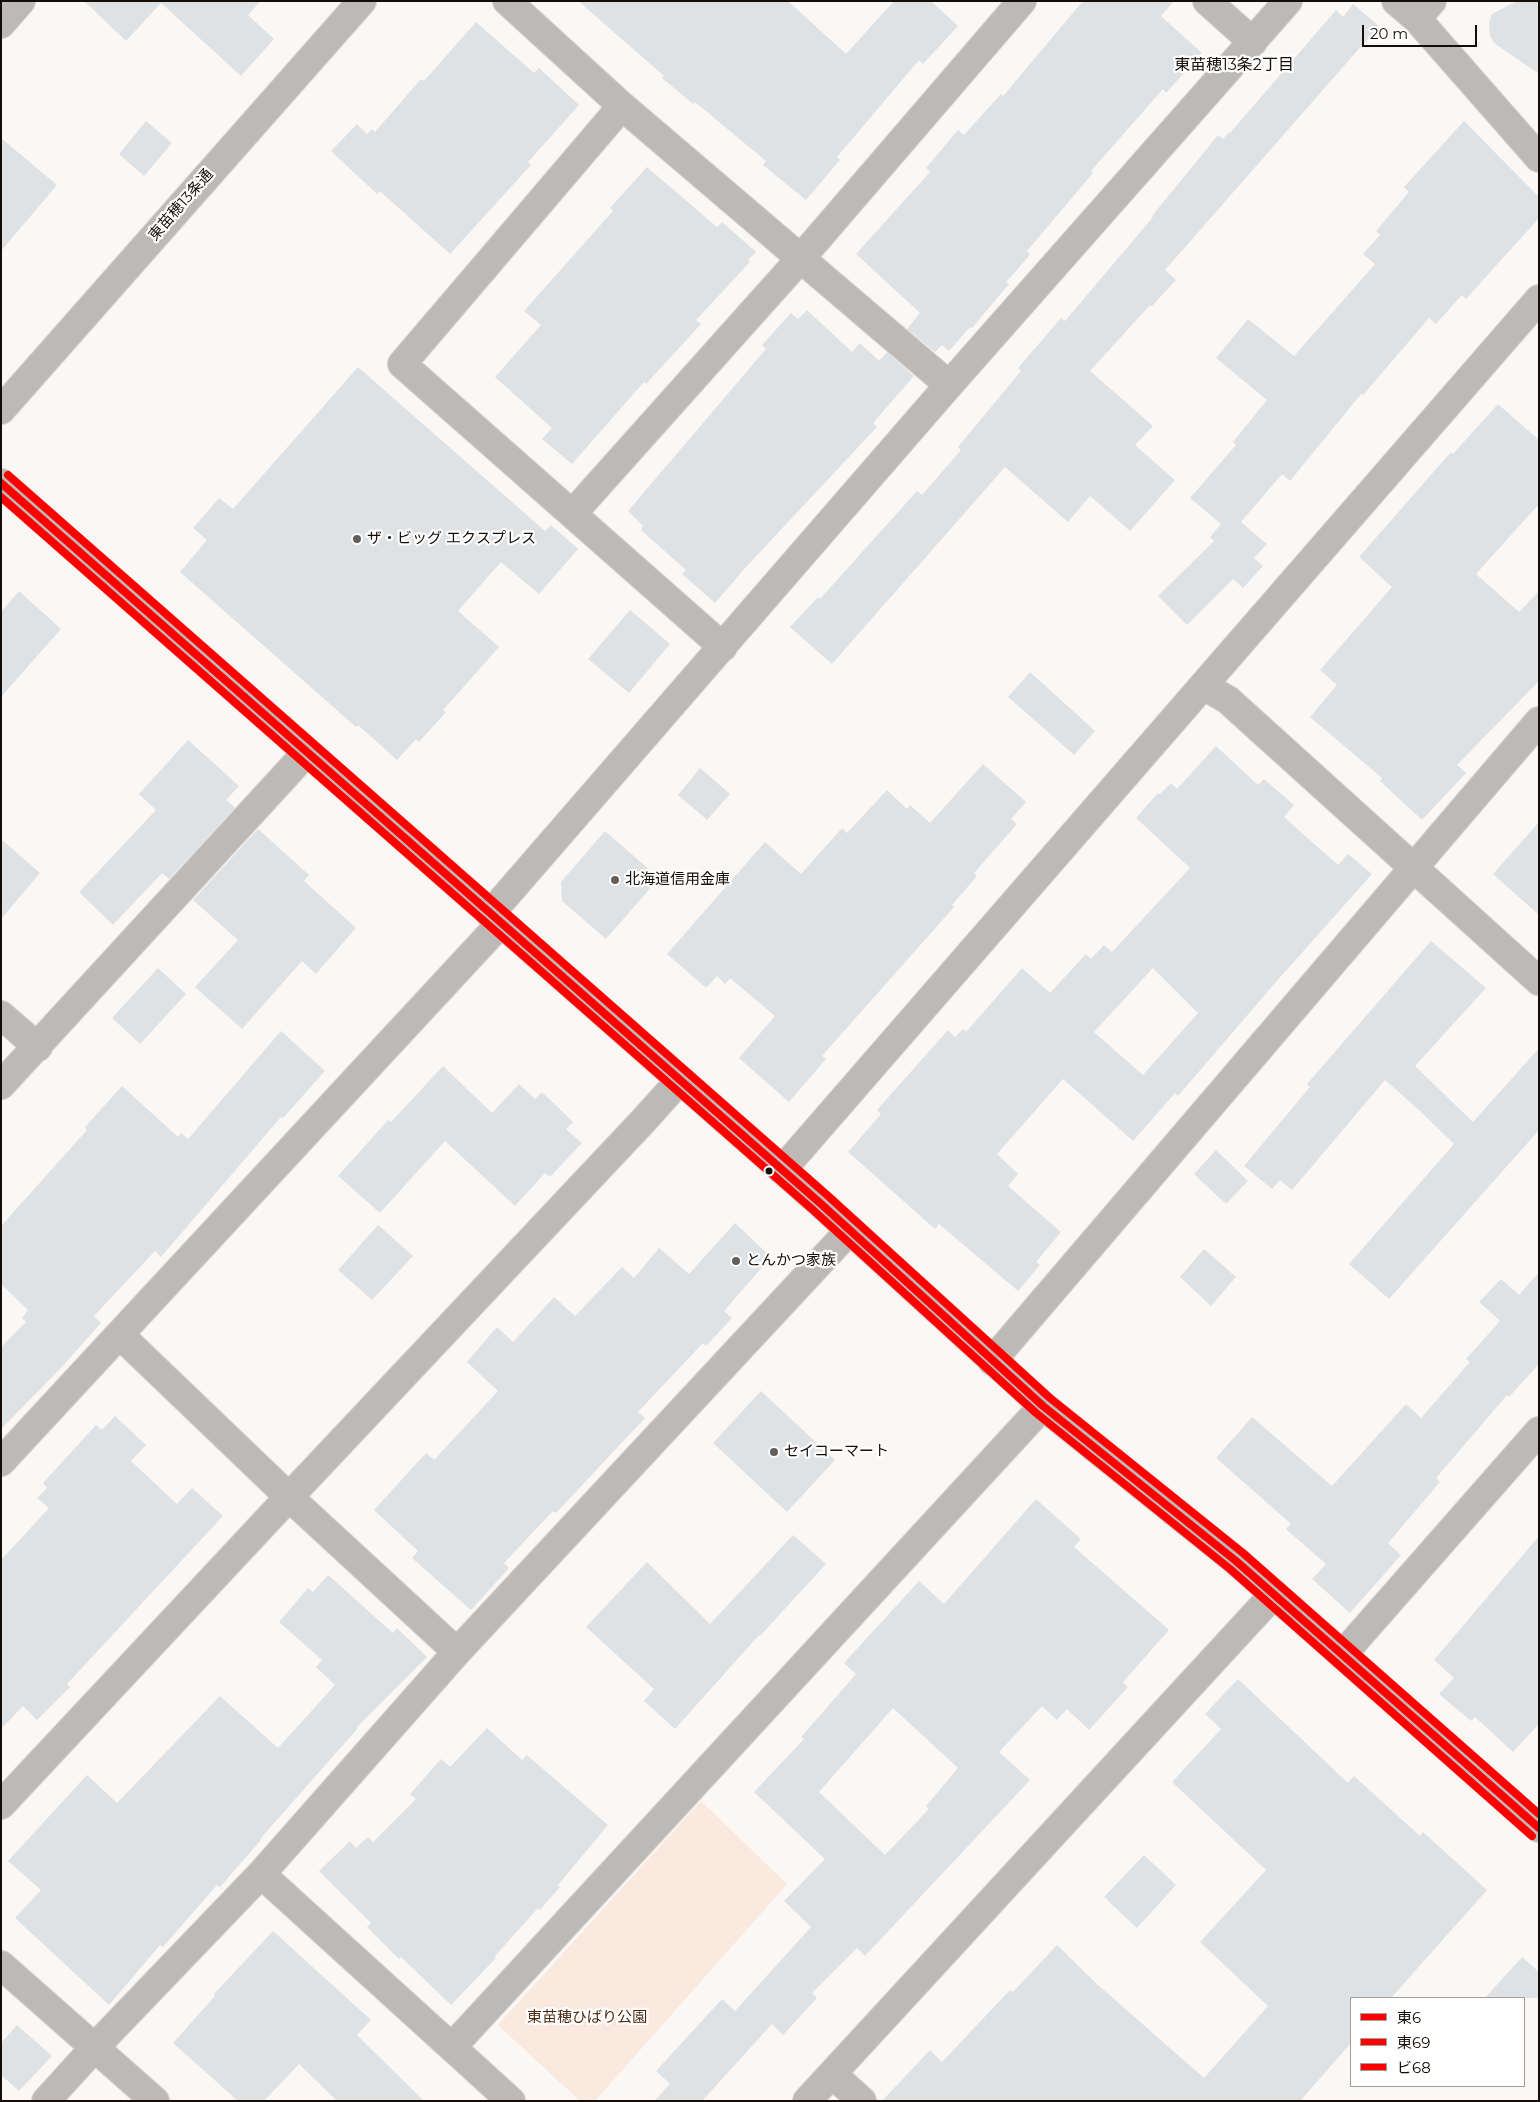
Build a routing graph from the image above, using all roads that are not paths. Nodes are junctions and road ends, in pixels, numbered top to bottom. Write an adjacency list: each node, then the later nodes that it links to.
1 (21, 1): 9 (street)
2 (362, 1): 16 (street, 東苗穂13条通)
3 (507, 1): 11 (street)
4 (1022, 1): 13 (street)
5 (1207, 1): 10 (street)
6 (1288, 1): 10 (street)
7 (1396, 1): 8 (street)
8 (1424, 10): 12 (street)
9 (1, 24)
10 (1253, 42): 15 (street)
11 (622, 106): 13 (street); 18 (street)
12 (1539, 158)
13 (801, 258): 15 (street); 18 (street)
14 (1539, 300): 20 (street)
15 (950, 385): 19 (street)
16 (1, 410)
17 (1, 482): 22 (street)
18 (573, 513): 19 (street)
19 (723, 646): 24 (street)
20 (1204, 686): 23 (street); 30 (street)
21 (1539, 721): 23 (street)
22 (307, 752): 24 (street); 27 (street)
23 (1412, 868): 25 (street); 33 (street)
24 (495, 918): 28 (street); 32 (street)
25 (1539, 980)
26 (1, 1015): 27 (street)
27 (38, 1047): 29 (street)
28 (680, 1080): 30 (street); 37 (street)
29 (1, 1085)
30 (782, 1170): 31 (street)
31 (850, 1230): 33 (street); 39 (street)
32 (120, 1335): 36 (street); 37 (street)
33 (992, 1361): 34 (street)
34 (1043, 1406): 38 (street); 46 (street)
35 (1539, 1431): 40 (street)
36 (1, 1462)
37 (289, 1497): 39 (street); 41 (street)
38 (1274, 1594): 40 (street); 47 (street)
39 (457, 1652): 43 (street)
40 (1342, 1654): 42 (street)
41 (1, 1806)
42 (1539, 1828)
43 (261, 1874): 45 (street); 46 (street)
44 (1, 1965): 45 (street)
45 (95, 2047): 48 (street); 49 (street)
46 (452, 2047): 50 (street)
47 (832, 2074): 51 (street); 52 (street)
48 (46, 2101)
49 (154, 2101)
50 (511, 2101)
51 (807, 2101)
52 (862, 2101)

